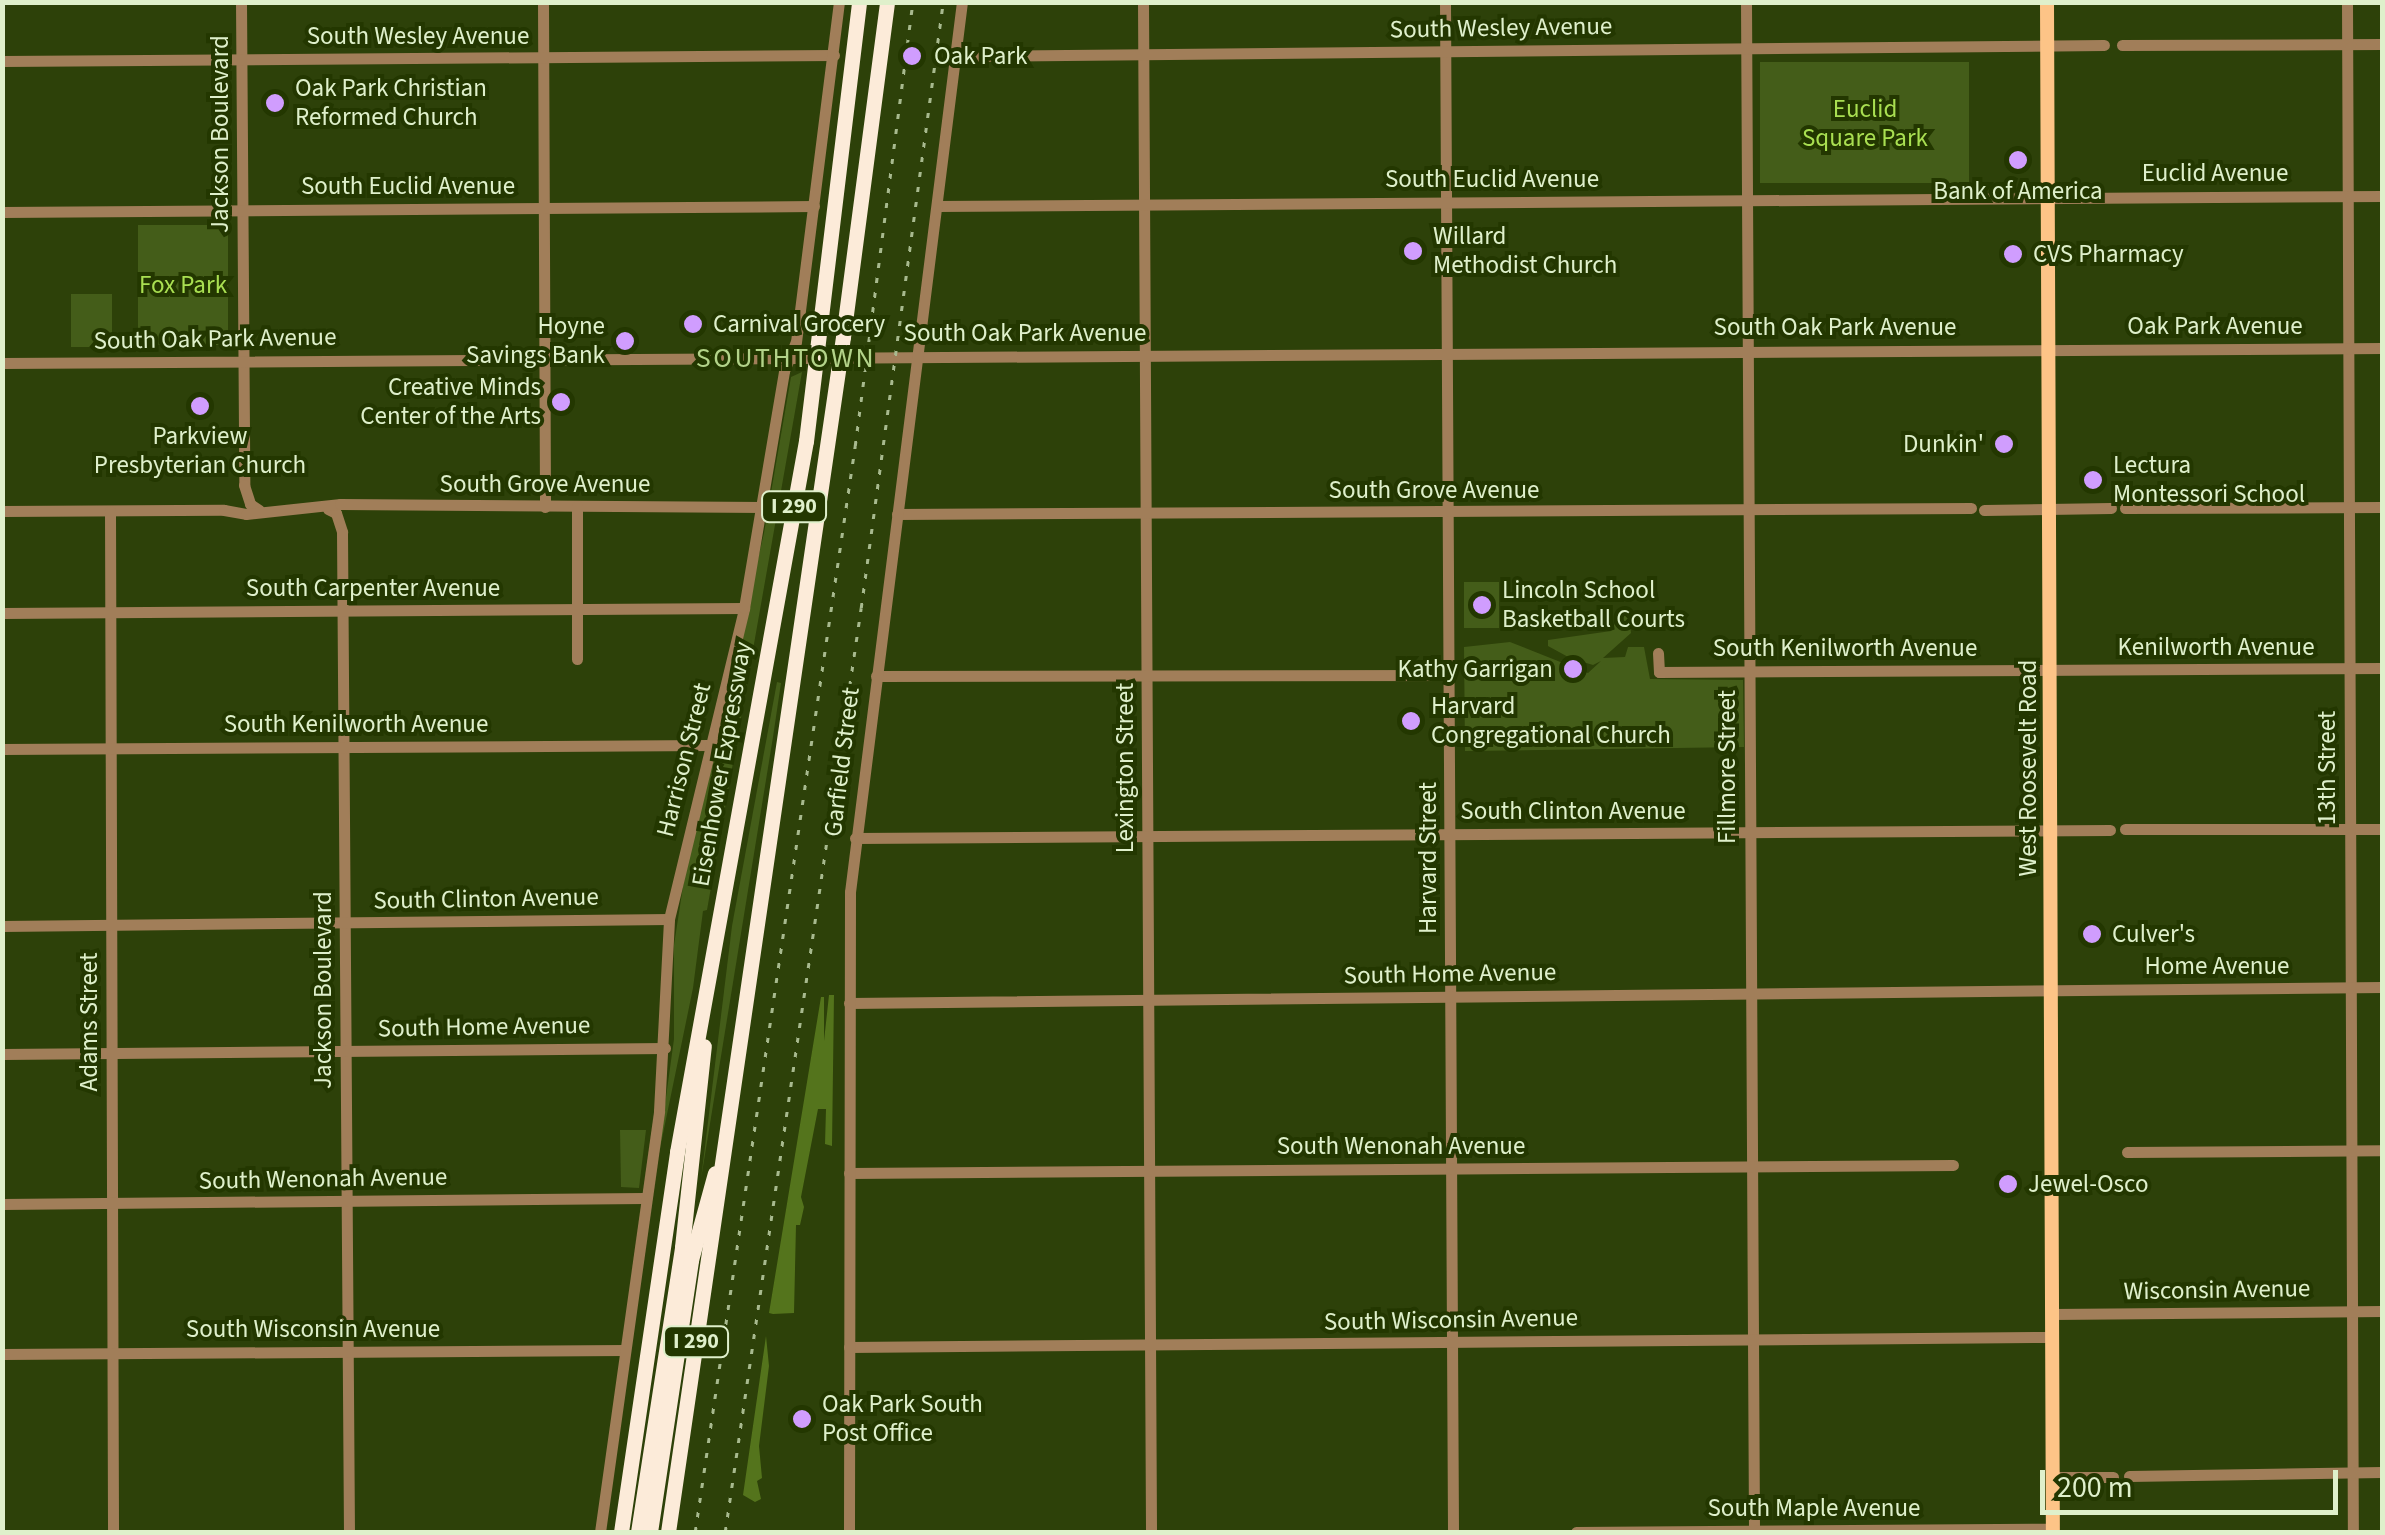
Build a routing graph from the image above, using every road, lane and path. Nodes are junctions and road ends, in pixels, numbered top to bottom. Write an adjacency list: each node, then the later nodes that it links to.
1 (241, 2): 23 (street, Jackson Boulevard)
2 (543, 2): 22 (street)
3 (839, 2): 20 (street, Harrison Street)
4 (859, 2): 101 (highway, Eisenhower Expressway / I 290)
5 (886, 2): 106 (highway, I 290)
6 (962, 2): 21 (street, Garfield Street)
7 (1143, 2): 19 (street, Lexington Street)
8 (1445, 2): 18 (street, Harvard Street)
9 (1746, 2): 17 (street, Fillmore Street)
10 (2047, 2): 12 (main road, West Roosevelt Road)
11 (2347, 2): 13 (street, 13th Street)
12 (2047, 44): 15 (street, South Wesley Avenue); 17 (street, South Wesley Avenue); 27 (main road, West Roosevelt Road)
13 (2347, 44): 14 (street); 16 (street); 25 (street, 13th Street)
14 (2382, 44)
15 (2104, 45)
16 (2122, 45)
17 (1746, 48): 18 (street, South Wesley Avenue); 28 (street, Fillmore Street)
18 (1446, 51): 19 (street, South Wesley Avenue); 29 (street, Harvard Street)
19 (1143, 54): 21 (street, South Wesley Avenue); 30 (street, Lexington Street)
20 (834, 56): 22 (street, South Wesley Avenue); 31 (street, Harrison Street)
21 (955, 56): 32 (street, Garfield Street)
22 (543, 58): 23 (street, South Wesley Avenue); 33 (street)
23 (242, 60): 24 (street, South Wesley Avenue); 34 (street, Jackson Boulevard)
24 (2, 61)
25 (2348, 196): 26 (street, Euclid Avenue); 27 (street, Euclid Avenue); 37 (street, 13th Street)
26 (2382, 196)
27 (2048, 197): 28 (street, South Euclid Avenue); 36 (main road, West Roosevelt Road)
28 (1747, 199): 29 (street, South Euclid Avenue); 39 (street, Fillmore Street)
29 (1446, 202): 30 (street, South Euclid Avenue); 40 (street, Harvard Street)
30 (1144, 204): 32 (street, South Euclid Avenue); 41 (street, Lexington Street)
31 (814, 206): 33 (street, South Euclid Avenue); 42 (street, Harrison Street)
32 (937, 206): 43 (street, Garfield Street)
33 (544, 208): 34 (street, South Euclid Avenue); 44 (street)
34 (242, 210): 35 (street, South Euclid Avenue); 45 (street, Jackson Boulevard)
35 (2, 212)
36 (2048, 348): 37 (street, Oak Park Avenue); 39 (street, South Oak Park Avenue); 55 (main road, West Roosevelt Road)
37 (2348, 348): 38 (street, Oak Park Avenue); 51 (street, 13th Street)
38 (2382, 348)
39 (1748, 350): 40 (street, South Oak Park Avenue); 56 (street, Fillmore Street)
40 (1448, 352): 41 (street, South Oak Park Avenue); 62 (street, Harvard Street)
41 (1145, 354): 43 (street, South Oak Park Avenue); 61 (street, Lexington Street)
42 (789, 356): 43 (street, South Oak Park Avenue); 44 (street, South Oak Park Avenue); 50 (street, Harrison Street)
43 (915, 356): 60 (street, Garfield Street)
44 (544, 358): 45 (street, South Oak Park Avenue); 49 (street)
45 (244, 361): 46 (street, South Oak Park Avenue); 48 (street, Jackson Boulevard)
46 (2, 363)
47 (577, 506): 49 (street, South Grove Avenue); 50 (street, South Grove Avenue); 64 (street)
48 (255, 507): 58 (street, South Grove Avenue); 59 (street, South Grove Avenue)
49 (545, 507): 59 (street, South Grove Avenue)
50 (764, 507): 63 (street, Harrison Street)
51 (2349, 507): 52 (street); 54 (street); 70 (street, 13th Street)
52 (2382, 507)
53 (2111, 508): 55 (street, South Grove Avenue)
54 (2125, 508)
55 (2049, 509): 56 (street, South Grove Avenue); 72 (main road, West Roosevelt Road)
56 (1748, 510): 62 (street, South Grove Avenue); 73 (street, Fillmore Street)
57 (2, 511): 58 (street, South Grove Avenue)
58 (110, 511): 66 (street, Adams Street)
59 (332, 511): 65 (street, Jackson Boulevard)
60 (897, 514): 61 (street, South Grove Avenue); 75 (street, Garfield Street)
61 (1146, 514): 62 (street, South Grove Avenue); 76 (street, Lexington Street)
62 (1448, 514): 74 (street, Harvard Street)
63 (744, 608): 64 (street, South Carpenter Avenue); 77 (street, Harrison Street)
64 (577, 609): 65 (street, South Carpenter Avenue); 69 (street)
65 (343, 611): 66 (street, South Carpenter Avenue); 78 (street, Jackson Boulevard)
66 (110, 612): 67 (street, South Carpenter Avenue); 79 (street, Adams Street)
67 (2, 613)
68 (1658, 653): 73 (street, South Kenilworth Avenue)
69 (577, 658)
70 (2350, 668): 71 (street, Kenilworth Avenue); 72 (street, Kenilworth Avenue); 85 (street, 13th Street)
71 (2382, 668)
72 (2050, 670): 73 (street, South Kenilworth Avenue); 83 (main road, West Roosevelt Road)
73 (1749, 672): 86 (street, Fillmore Street)
74 (1450, 675): 76 (street); 87 (street, Harvard Street)
75 (876, 676): 76 (street); 89 (street, Garfield Street)
76 (1147, 678): 88 (street, Lexington Street)
77 (710, 745): 78 (street, South Kenilworth Avenue); 90 (street, Harrison Street)
78 (344, 746): 79 (street, South Kenilworth Avenue); 91 (street, Jackson Boulevard)
79 (111, 748): 80 (street, South Kenilworth Avenue); 92 (street, Adams Street)
80 (2, 749)
81 (2125, 829): 85 (street)
82 (2382, 829): 85 (street)
83 (2050, 830): 84 (street, South Clinton Avenue); 86 (street, South Clinton Avenue); 96 (main road, West Roosevelt Road)
84 (2110, 830)
85 (2350, 830): 94 (street, 13th Street)
86 (1750, 832): 87 (street, South Clinton Avenue); 97 (street, Fillmore Street)
87 (1450, 834): 88 (street, South Clinton Avenue); 98 (street, Harvard Street)
88 (1148, 836): 89 (street, South Clinton Avenue); 99 (street, Lexington Street)
89 (855, 838): 100 (street, Garfield Street)
90 (669, 919): 91 (street, South Clinton Avenue); 102 (street, Harrison Street)
91 (346, 922): 92 (street, South Clinton Avenue); 103 (street, Jackson Boulevard)
92 (111, 925): 93 (street, South Clinton Avenue); 104 (street, Adams Street)
93 (2, 926)
94 (2351, 987): 95 (street, Home Avenue); 96 (street, Home Avenue); 107 (street, 13th Street)
95 (2382, 987)
96 (2051, 989): 97 (street, South Home Avenue); 121 (main road, West Roosevelt Road)
97 (1751, 993): 98 (street, South Home Avenue); 111 (street, Fillmore Street)
98 (1451, 996): 99 (street, South Home Avenue); 112 (street, Harvard Street)
99 (1148, 1000): 100 (street, South Home Avenue); 113 (street, Lexington Street)
100 (850, 1004): 114 (street, Garfield Street)
101 (704, 1007): 141 (highway, Eisenhower Expressway / I 290); 142 (highway)
102 (665, 1048): 103 (street, South Home Avenue); 115 (street, Harrison Street)
103 (346, 1051): 104 (street, South Home Avenue); 116 (street, Jackson Boulevard)
104 (112, 1052): 105 (street, South Home Avenue); 117 (street, Adams Street)
105 (2, 1054)
106 (724, 1150): 143 (highway); 144 (highway, I 290)
107 (2351, 1150): 108 (street); 109 (street); 120 (street, 13th Street)
108 (2382, 1150)
109 (2128, 1152)
110 (1953, 1165): 111 (street, South Wenonah Avenue)
111 (1752, 1166): 112 (street, South Wenonah Avenue); 123 (street, Fillmore Street)
112 (1452, 1168): 113 (street, South Wenonah Avenue); 124 (street, Harvard Street)
113 (1149, 1170): 114 (street, South Wenonah Avenue); 125 (street, Lexington Street)
114 (850, 1173): 126 (street, Garfield Street)
115 (644, 1198): 116 (street, South Wenonah Avenue); 127 (street, Harrison Street)
116 (347, 1201): 117 (street, South Wenonah Avenue); 128 (street, Jackson Boulevard)
117 (112, 1203): 118 (street, South Wenonah Avenue); 129 (street, Adams Street)
118 (2, 1204)
119 (2382, 1311): 120 (street, Wisconsin Avenue)
120 (2352, 1312): 121 (street, Wisconsin Avenue); 131 (street, 13th Street)
121 (2052, 1314): 122 (main road, West Roosevelt Road)
122 (2052, 1336): 123 (street, South Wisconsin Avenue); 135 (main road, West Roosevelt Road)
123 (1753, 1339): 124 (street, South Wisconsin Avenue); 136 (street, Fillmore Street)
124 (1452, 1342): 125 (street, South Wisconsin Avenue); 147 (street, Harvard Street)
125 (1150, 1345): 126 (street, South Wisconsin Avenue); 146 (street, Lexington Street)
126 (849, 1348): 145 (street, Garfield Street)
127 (625, 1350): 128 (street, South Wisconsin Avenue); 140 (street, Harrison Street)
128 (347, 1352): 129 (street, South Wisconsin Avenue); 139 (street, Jackson Boulevard)
129 (113, 1353): 130 (street, South Wisconsin Avenue); 138 (street, Adams Street)
130 (2, 1354)
131 (2353, 1472): 132 (street); 134 (street); 149 (street, 13th Street)
132 (2382, 1472)
133 (2112, 1476): 135 (street)
134 (2129, 1476)
135 (2053, 1478): 137 (main road, West Roosevelt Road)
136 (1754, 1530): 137 (street, South Maple Avenue); 148 (street, South Maple Avenue)
137 (2053, 1531)
138 (114, 1532)
139 (344, 1532)
140 (600, 1532)
141 (620, 1532)
142 (638, 1532)
143 (650, 1532)
144 (668, 1532)
145 (849, 1532)
146 (1151, 1532)
147 (1454, 1532)
148 (1576, 1532)
149 (2353, 1532)

